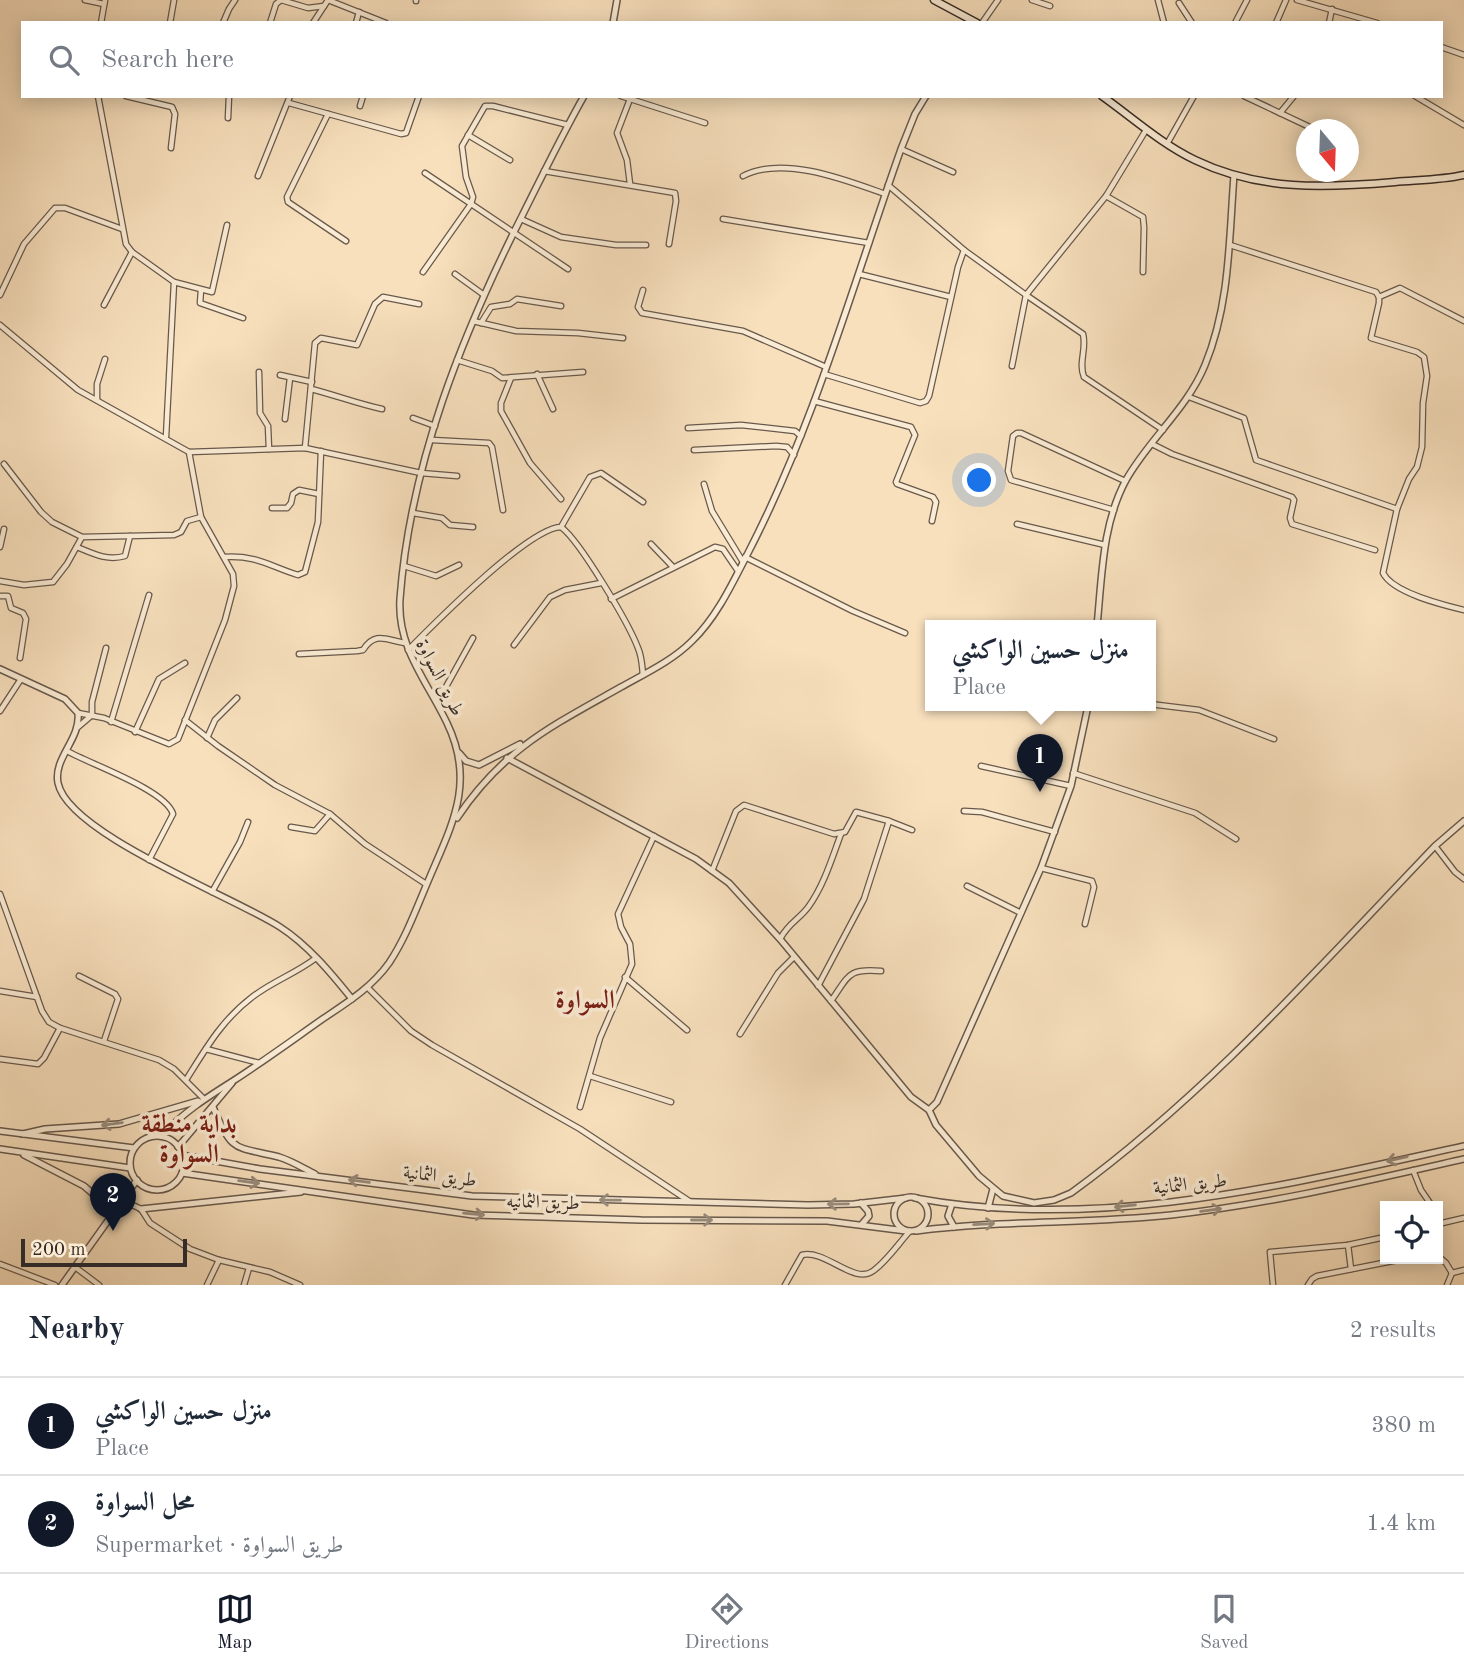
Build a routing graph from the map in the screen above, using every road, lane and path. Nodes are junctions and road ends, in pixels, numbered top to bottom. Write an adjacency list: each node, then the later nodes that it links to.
1 (85, 0): 12 (street)
2 (174, 0): 20 (street)
3 (235, 0): 21 (street)
4 (617, 0): 26 (street)
5 (934, 0): 27 (main road)
6 (998, 0): 28 (street)
7 (1032, 0): 16 (street)
8 (1158, 0): 29 (street)
9 (1247, 0): 31 (street)
10 (1286, 0): 32 (street)
11 (1297, 0): 13 (street)
12 (105, 2): 19 (street)
13 (1310, 2): 17 (street)
14 (1179, 3): 30 (street)
15 (324, 5): 18 (street); 22 (street); 23 (street)
16 (1050, 6)
17 (1332, 9): 33 (street); 34 (street)
18 (359, 12): 24 (street); 25 (street)
19 (101, 21)
20 (170, 21)
21 (224, 21)
22 (271, 21)
23 (314, 21)
24 (357, 21)
25 (381, 21)
26 (613, 21)
27 (972, 21)
28 (983, 21)
29 (1163, 21)
30 (1191, 21)
31 (1236, 21)
32 (1277, 21)
33 (1329, 21)
34 (1371, 21)
35 (1443, 48): 36 (street)
36 (1464, 55)
37 (98, 98): 84 (street)
38 (134, 98): 66 (street)
39 (229, 98): 58 (street)
40 (290, 98): 53 (street)
41 (362, 98): 55 (street)
42 (418, 98): 57 (street)
43 (583, 98): 61 (street, طريق السواوة)
44 (627, 98): 52 (street)
45 (925, 98): 67 (street)
46 (1105, 98): 63 (main road)
47 (1187, 98): 54 (street)
48 (1193, 98): 54 (street)
49 (1248, 98): 56 (street)
50 (1292, 98): 56 (street)
51 (1418, 98): 62 (street)
52 (630, 99): 60 (street); 76 (street)
53 (289, 103): 57 (street); 74 (street)
54 (1189, 105): 65 (street)
55 (360, 106)
56 (1280, 113): 59 (street)
57 (328, 114): 86 (street)
58 (228, 118)
59 (1296, 121)
60 (705, 123)
61 (568, 125): 64 (street); 69 (street, طريق السواوة)
62 (1464, 125)
63 (1146, 130): 65 (main road); 79 (street)
64 (468, 135): 68 (street); 80 (street)
65 (1167, 144): 72 (main road)
66 (171, 148)
67 (901, 149): 71 (street); 77 (street)
68 (510, 160)
69 (544, 171): 76 (street); 81 (street, طريق السواوة)
70 (425, 173): 80 (street)
71 (953, 173)
72 (1234, 175): 73 (main road); 90 (street)
73 (1464, 175)
74 (258, 176)
75 (743, 176): 78 (street)
76 (630, 184): 88 (street)
77 (888, 185): 78 (street); 91 (street)
78 (885, 194): 87 (street)
79 (1106, 196): 95 (street); 103 (street)
80 (471, 204): 85 (street); 94 (street)
81 (521, 219): 85 (street, طريق السواوة); 89 (street)
82 (723, 219): 87 (street)
83 (227, 225): 99 (street)
84 (123, 229): 92 (street); 101 (street)
85 (512, 234): 93 (street); 102 (street, طريق السواوة)
86 (346, 241)
87 (869, 243): 97 (street)
88 (669, 244)
89 (646, 245)
90 (1230, 245): 104 (street); 128 (street)
91 (964, 250): 103 (street); 105 (street)
92 (132, 252): 98 (street); 107 (street)
93 (568, 269)
94 (423, 272)
95 (1143, 272)
96 (454, 274): 102 (street)
97 (859, 274): 105 (street); 118 (street)
98 (174, 282): 99 (street); 139 (street)
99 (201, 290): 109 (street)
100 (643, 290): 118 (street)
101 (0, 295)
102 (484, 295): 110 (street, طريق السواوة)
103 (1026, 295): 117 (street); 137 (street)
104 (1379, 297): 111 (street); 157 (street)
105 (951, 298): 122 (street)
106 (419, 304): 126 (street)
107 (104, 305)
108 (561, 306): 112 (street)
109 (243, 318)
110 (472, 321): 112 (street); 116 (street, طريق السواوة)
111 (1464, 321)
112 (481, 323): 114 (street)
113 (0, 325): 129 (street)
114 (622, 338)
115 (105, 359): 129 (street)
116 (457, 360): 125 (street); 135 (street, طريق السواوة)
117 (1012, 366)
118 (826, 367): 122 (street)
119 (259, 372): 143 (street)
120 (583, 372): 121 (street)
121 (537, 374): 125 (street); 132 (street)
122 (824, 374): 130 (street)
123 (280, 375): 124 (street)
124 (290, 377): 126 (street); 134 (street)
125 (511, 378): 154 (street)
126 (312, 382): 127 (street)
127 (311, 389): 131 (street); 142 (street)
128 (1189, 397): 137 (street); 157 (street)
129 (97, 400): 139 (street)
130 (814, 401): 138 (street); 162 (street)
131 (382, 409)
132 (554, 409)
133 (413, 418): 135 (street)
134 (285, 419)
135 (436, 426): 140 (street, طريق السواوة)
136 (688, 428): 138 (street)
137 (1163, 430): 141 (street)
138 (801, 437): 147 (street)
139 (166, 438): 145 (street)
140 (432, 440): 149 (street, طريق السواوة); 158 (street)
141 (1152, 444): 151 (street); 173 (street)
142 (305, 448): 143 (street); 146 (street)
143 (269, 449): 145 (street)
144 (694, 450): 147 (street)
145 (188, 452): 161 (street)
146 (321, 452): 149 (street); 153 (street)
147 (794, 456): 175 (street)
148 (4, 464): 168 (street)
149 (421, 473): 150 (street); 160 (street, طريق السواوة)
150 (457, 477)
151 (1125, 481): 159 (street); 159 (street)
152 (704, 484): 175 (street)
153 (319, 494): 156 (street); 174 (street)
154 (561, 499)
155 (643, 502): 165 (street)
156 (272, 508)
157 (1397, 509): 185 (street)
158 (503, 510)
159 (1114, 510): 170 (street)
160 (413, 513): 164 (street); 177 (street, طريق السواوة)
161 (201, 517): 167 (street); 174 (street)
162 (932, 521)
163 (1017, 524): 170 (street)
164 (472, 527)
165 (561, 527): 181 (street); 192 (street)
166 (4, 529): 171 (street)
167 (130, 536): 168 (street); 172 (street)
168 (82, 537): 172 (street)
169 (652, 544): 178 (street)
170 (1105, 545): 186 (street)
171 (0, 547)
172 (77, 547): 180 (street)
173 (1375, 550)
174 (224, 557): 206 (street)
175 (744, 560): 179 (street); 187 (street)
176 (459, 565): 177 (street)
177 (404, 566): 189 (street, طريق السواوة)
178 (673, 568): 179 (street); 184 (street)
179 (738, 571): 197 (street)
180 (0, 581)
181 (601, 583): 184 (street); 190 (street)
182 (0, 596): 194 (street)
183 (149, 596): 207 (street)
184 (611, 598): 197 (street)
185 (1464, 610)
186 (1098, 620)
187 (905, 633)
188 (473, 638): 200 (street)
189 (405, 643): 192 (street, طريق السواوة); 193 (street)
190 (514, 645)
191 (106, 648): 205 (street)
192 (408, 651): 200 (street, طريق السواوة)
193 (299, 654)
194 (20, 658)
195 (185, 663): 209 (street)
196 (0, 669): 198 (street)
197 (643, 675): 211 (street)
198 (21, 679): 203 (street); 204 (street)
199 (237, 698): 210 (street)
200 (437, 704): 213 (street, طريق السواوة)
201 (1156, 705): 212 (street)
202 (1087, 711): 217 (street)
203 (0, 712)
204 (78, 713): 205 (street); 208 (street)
205 (92, 715): 207 (street); 208 (street)
206 (185, 720): 209 (street); 210 (street)
207 (111, 722): 209 (street)
208 (78, 727): 214 (street)
209 (135, 732)
210 (207, 738): 220 (street)
211 (533, 738): 213 (street); 215 (street)
212 (1274, 739)
213 (455, 745): 224 (street, طريق السواوة)
214 (67, 751): 232 (street); 232 (street)
215 (507, 758): 224 (street); 229 (street)
216 (981, 766): 218 (street)
217 (1073, 774): 218 (street); 230 (street)
218 (1071, 786): 227 (street)
219 (964, 811): 227 (street)
220 (330, 814): 225 (street); 236 (street)
221 (889, 821): 226 (street); 228 (street); 249 (street)
222 (1464, 821): 231 (street)
223 (248, 822): 238 (street)
224 (454, 823): 236 (street, طريق السواوة)
225 (291, 827)
226 (912, 830)
227 (1055, 832): 233 (street)
228 (841, 834): 234 (street); 243 (street)
229 (654, 836): 234 (street); 248 (street)
230 (1236, 839)
231 (1436, 846): 235 (street); 285 (street)
232 (149, 860): 238 (street)
233 (1041, 868): 241 (street); 242 (street)
234 (712, 871): 243 (street)
235 (1464, 879)
236 (426, 884): 250 (street, طريق السواوة)
237 (967, 886): 241 (street)
238 (212, 892): 245 (street)
239 (0, 894): 240 (street)
240 (3, 909): 252 (street)
241 (1021, 913): 269 (street)
242 (1085, 924)
243 (780, 939): 244 (street)
244 (794, 957): 249 (street); 257 (street)
245 (316, 958): 253 (street); 259 (street)
246 (880, 971): 254 (street)
247 (79, 976): 258 (street)
248 (625, 977): 256 (street); 262 (street)
249 (818, 986): 254 (street)
250 (367, 987): 253 (street, طريق السواوة); 290 (street)
251 (0, 991): 252 (street)
252 (37, 997): 255 (street)
253 (352, 999): 261 (street, طريق السواوة)
254 (831, 1002): 269 (street)
255 (60, 1028): 258 (street); 260 (street)
256 (687, 1030)
257 (740, 1034)
258 (104, 1041): 263 (street)
259 (206, 1049): 261 (street); 263 (street)
260 (0, 1059)
261 (259, 1063): 264 (street, طريق السواوة)
262 (590, 1076): 266 (street); 268 (street)
263 (186, 1080): 265 (street)
264 (234, 1081): 265 (street, طريق السواوة); 267 (street)
265 (202, 1099): 271 (street, one-way to 271); 272 (street, طريق السواوة)
266 (671, 1102)
267 (214, 1107): 274 (street); 283 (street)
268 (580, 1107)
269 (929, 1110): 285 (street)
270 (0, 1131): 271 (street)
271 (23, 1134): 275 (street)
272 (161, 1136): 274 (street); 275 (street)
273 (1464, 1146): 294 (street, طريق الثمانية, one-way to 294)
274 (178, 1147): 278 (street)
275 (134, 1148): 280 (street)
276 (0, 1149): 277 (street)
277 (19, 1152): 280 (street); 296 (street)
278 (183, 1155): 282 (street); 283 (street, طريق الثمانية)
279 (1464, 1159): 281 (street, طريق الثمانيه)
280 (130, 1168): 284 (street)
281 (1413, 1170): 291 (street); 300 (street, طريق الثمانيه, one-way to 281)
282 (181, 1173): 284 (street); 286 (street, طريق الثمانيه, one-way to 286)
283 (318, 1175): 290 (street, طريق الثمانية, one-way to 283)
284 (136, 1181): 289 (street)
285 (993, 1189): 294 (street)
286 (312, 1191): 295 (street); 299 (street, طريق الثمانيه, one-way to 299)
287 (906, 1198): 288 (street); 292 (street, طريق الثمانية); 301 (street)
288 (915, 1198): 293 (street, طريق الثمانية); 301 (street)
289 (122, 1200): 295 (street); 296 (street)
290 (689, 1201): 292 (street, طريق الثمانية, one-way to 290)
291 (1429, 1201)
292 (861, 1203): 299 (street)
293 (952, 1204): 294 (street, طريق الثمانية); 300 (street)
294 (989, 1208)
295 (141, 1209): 304 (street)
296 (114, 1212): 308 (street)
297 (1464, 1218): 298 (street)
298 (1443, 1223)
299 (862, 1224): 301 (street, طريق الثمانيه)
300 (954, 1227): 301 (street, طريق الثمانيه)
301 (911, 1231): 319 (street)
302 (1380, 1238): 303 (street)
303 (1348, 1245): 310 (street); 320 (street)
304 (219, 1260): 309 (street); 316 (street)
305 (1443, 1260): 312 (street)
306 (1380, 1263): 310 (street)
307 (0, 1264): 313 (street)
308 (75, 1267): 314 (street); 315 (street)
309 (249, 1268): 317 (street); 318 (street)
310 (1351, 1269): 321 (street)
311 (1464, 1270): 312 (street)
312 (1452, 1273): 322 (street)
313 (55, 1285)
314 (62, 1285)
315 (99, 1285)
316 (207, 1285)
317 (244, 1285)
318 (300, 1285)
319 (785, 1285)
320 (1273, 1285)
321 (1308, 1285)
322 (1447, 1285)

